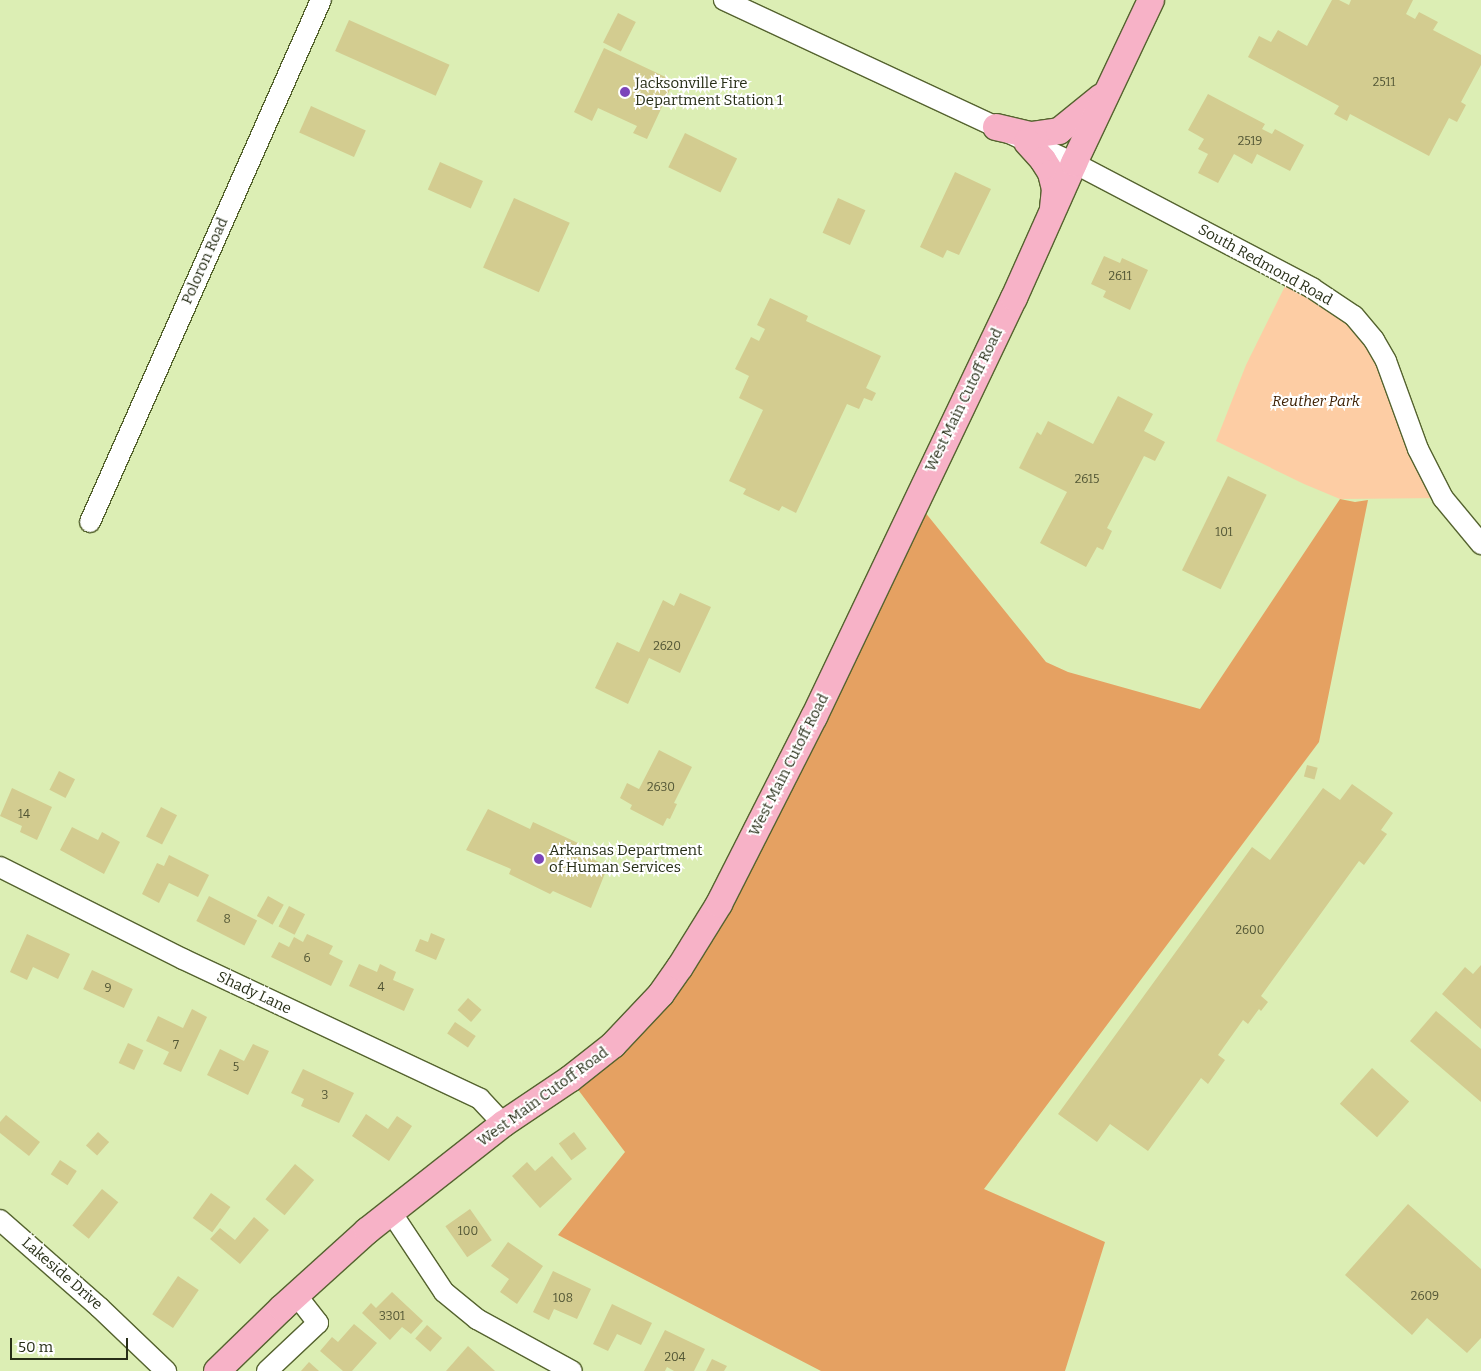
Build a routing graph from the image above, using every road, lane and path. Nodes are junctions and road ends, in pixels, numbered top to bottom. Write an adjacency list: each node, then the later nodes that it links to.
1 (321, 0): 9 (street, Poloron Road)
2 (724, 0): 5 (street, South Redmond Road)
3 (1151, 0): 4 (main road, West Main Cutoff Road)
4 (1108, 91): 5 (main road); 7 (main road, West Main Cutoff Road)
5 (996, 126): 6 (street, South Redmond Road)
6 (1027, 142): 7 (street, South Redmond Road); 8 (main road)
7 (1074, 163): 8 (main road, West Main Cutoff Road); 10 (street, South Redmond Road)
8 (1053, 214): 12 (main road, West Main Cutoff Road)
9 (90, 522)
10 (1481, 544)
11 (0, 867): 12 (street, Shady Lane)
12 (503, 1124): 13 (main road, West Main Cutoff Road)
13 (391, 1212): 15 (main road, West Main Cutoff Road); 16 (street)
14 (0, 1220): 17 (street, Lakeside Drive)
15 (296, 1295): 18 (main road, West Main Cutoff Road); 19 (street)
16 (562, 1369)
17 (166, 1371)
18 (217, 1371)
19 (267, 1371)

